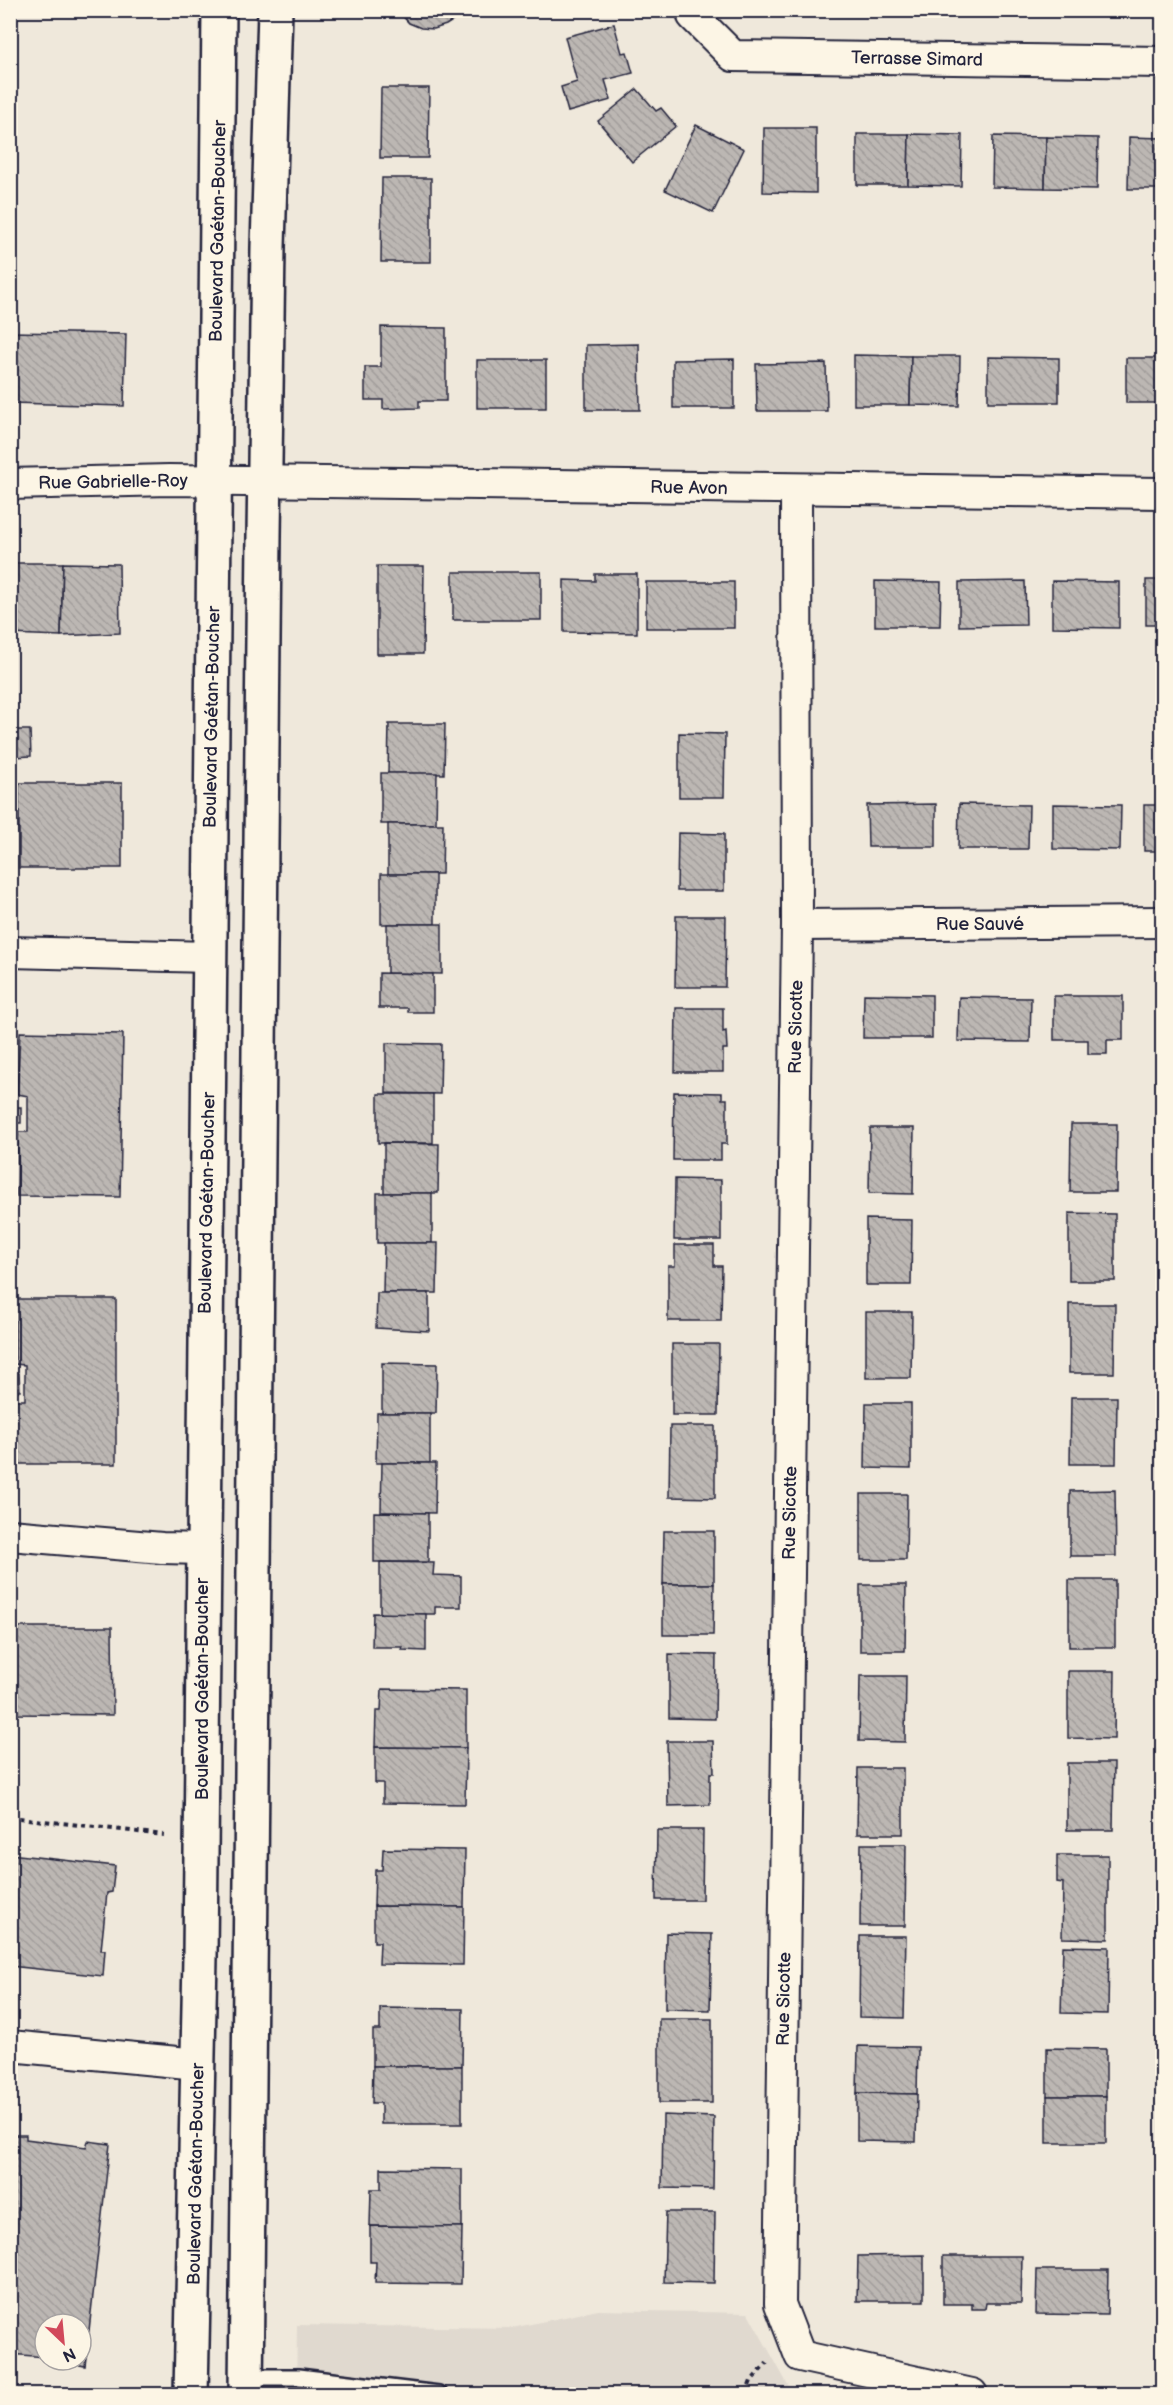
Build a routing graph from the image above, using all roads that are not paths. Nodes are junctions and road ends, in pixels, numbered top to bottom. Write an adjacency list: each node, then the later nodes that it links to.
1 (219, 10): 5 (main road, Boulevard Gaétan-Boucher)
2 (275, 10): 6 (main road)
3 (693, 10): 4 (street, Terrasse Simard)
4 (1162, 62)
5 (215, 481): 6 (street, Rue Avon); 7 (street, Rue Gabrielle-Roy); 13 (main road, Boulevard Gaétan-Boucher)
6 (266, 481): 8 (street, Rue Avon); 18 (main road)
7 (10, 484)
8 (796, 489): 9 (street, Rue Avon); 11 (street, Rue Sicotte)
9 (1162, 494)
10 (1162, 922): 11 (street, Rue Sauvé)
11 (797, 925): 22 (street, Rue Sicotte)
12 (10, 952): 13 (street)
13 (210, 957): 15 (main road, Boulevard Gaétan-Boucher)
14 (10, 1534): 15 (street)
15 (203, 1549): 17 (main road, Boulevard Gaétan-Boucher)
16 (10, 2046): 17 (street)
17 (198, 2064): 20 (main road, Boulevard Gaétan-Boucher)
18 (246, 2386): 19 (lane)
19 (345, 2388): 21 (lane)
20 (191, 2394)
21 (439, 2394)
22 (972, 2394)

